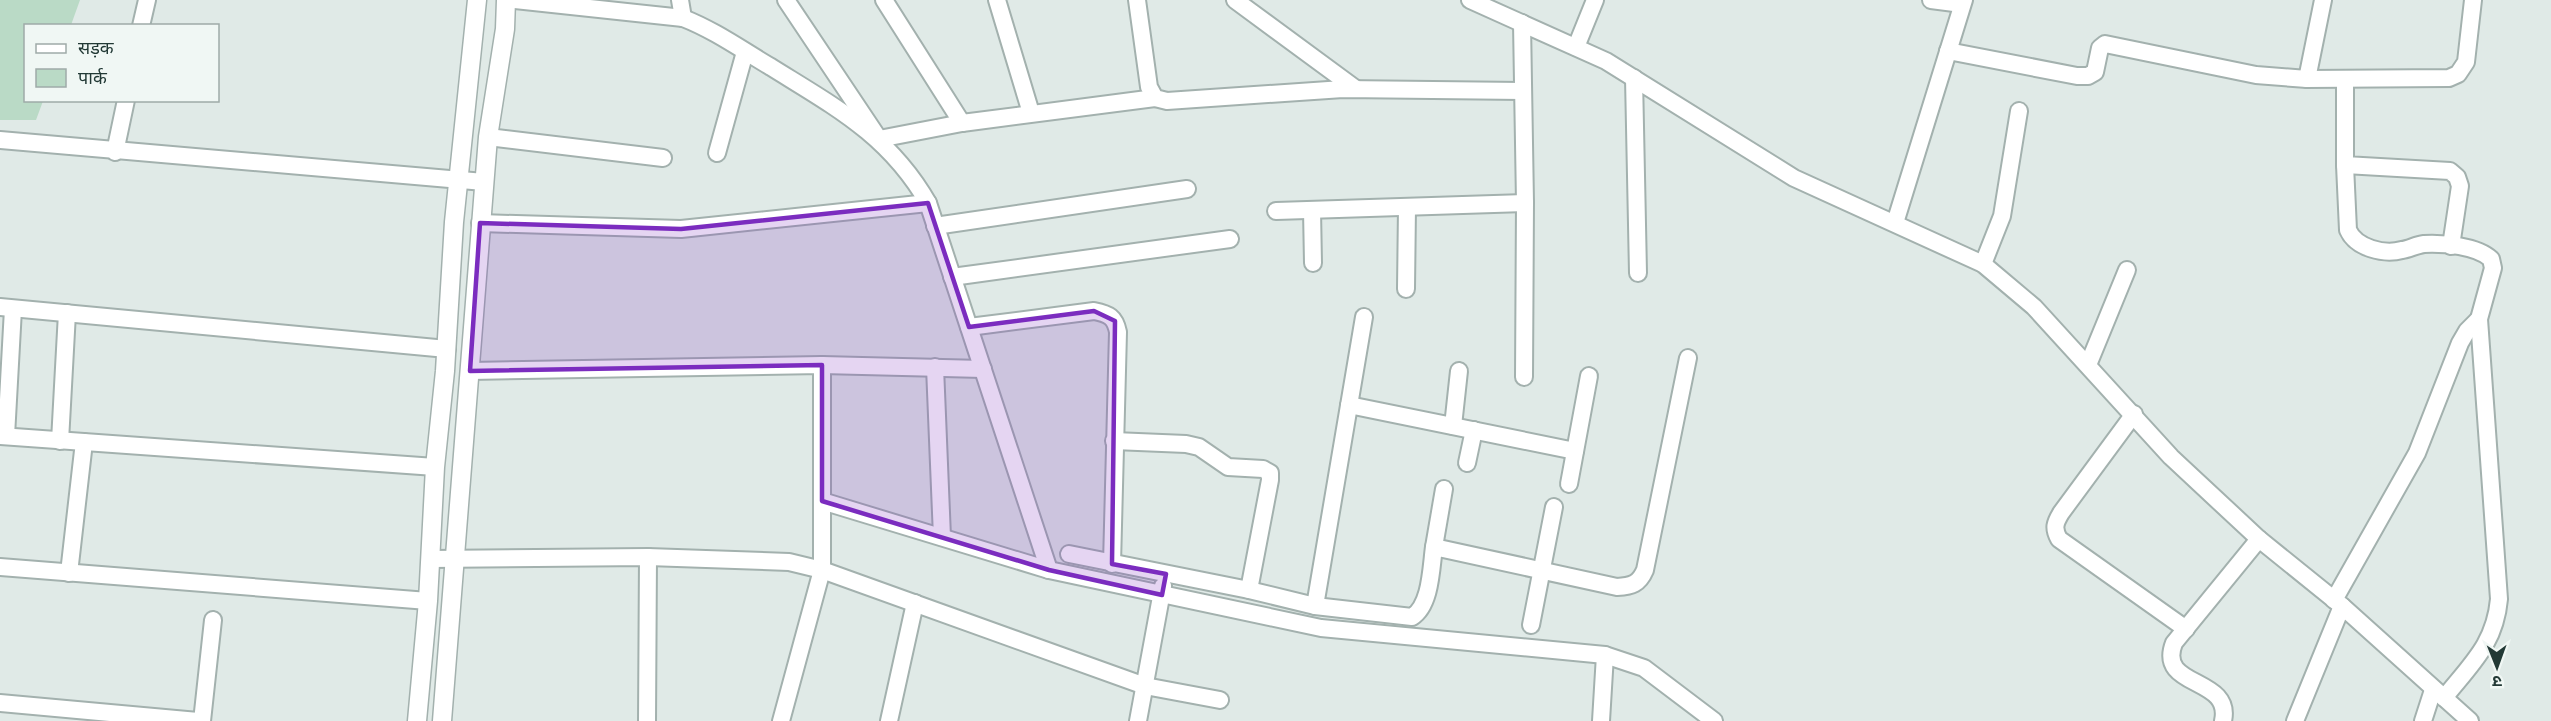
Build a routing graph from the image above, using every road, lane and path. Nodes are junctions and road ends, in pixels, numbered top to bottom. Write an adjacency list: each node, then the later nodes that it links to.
1 (147, 0): 19 (street)
2 (477, 0): 40 (street)
3 (506, 0): 33 (street)
4 (515, 0): 17 (street)
5 (680, 0): 17 (street)
6 (786, 0): 35 (street)
7 (884, 0): 32 (street)
8 (998, 0): 31 (street)
9 (1137, 0): 28 (street)
10 (1235, 0): 26 (street)
11 (1470, 0): 18 (street)
12 (1594, 0): 20 (street)
13 (1931, 0): 16 (street)
14 (2323, 0): 24 (street)
15 (2473, 0): 25 (street)
16 (1963, 2): 21 (street)
17 (683, 18): 22 (street)
18 (1522, 23): 20 (street); 27 (street)
19 (141, 24)
20 (1576, 47): 23 (street)
21 (1948, 51): 24 (street); 49 (street)
22 (745, 52): 35 (street); 37 (street)
23 (1635, 78): 49 (street); 56 (street)
24 (2307, 79): 25 (street)
25 (2345, 79): 39 (street)
26 (1356, 89): 27 (street); 28 (street)
27 (1523, 91): 44 (street)
28 (1155, 98): 31 (street)
29 (126, 102): 36 (street)
30 (2019, 111): 54 (street)
31 (1031, 113): 32 (street)
32 (962, 123): 35 (street)
33 (488, 137): 38 (street); 41 (street)
34 (0, 140): 36 (street)
35 (879, 140): 43 (street)
36 (115, 152): 40 (street)
37 (717, 153)
38 (663, 159)
39 (2345, 165): 52 (street); 52 (street)
40 (458, 180): 41 (street); 64 (street)
41 (484, 182): 48 (street)
42 (1187, 189): 50 (street)
43 (928, 203): 48 (street); 50 (street)
44 (1525, 203): 45 (street); 73 (street)
45 (1407, 207): 46 (street); 58 (street)
46 (1312, 210): 47 (street); 53 (street)
47 (1276, 211)
48 (480, 223): 70 (street)
49 (1895, 223): 54 (street)
50 (935, 226): 57 (street)
51 (1230, 239): 57 (street)
52 (2451, 246): 62 (street)
53 (1313, 262)
54 (1983, 264): 67 (street)
55 (2127, 270): 67 (street)
56 (1638, 273)
57 (952, 277): 63 (street)
58 (1406, 289)
59 (6, 308): 60 (street); 78 (street)
60 (67, 313): 64 (street); 79 (street)
61 (1364, 317): 74 (street)
62 (2479, 319): 107 (street); 114 (street)
63 (969, 327): 69 (street); 80 (street)
64 (447, 349): 84 (street)
65 (1688, 358): 100 (street)
66 (822, 365): 68 (street); 70 (street); 87 (street)
67 (2088, 365): 75 (street)
68 (936, 367): 69 (street); 89 (street)
69 (983, 369): 99 (street)
70 (470, 371): 95 (street)
71 (1459, 371): 76 (street)
72 (1589, 376): 82 (street)
73 (1524, 377)
74 (1349, 405): 76 (street); 108 (street)
75 (2134, 414): 90 (street); 111 (street)
76 (1453, 426): 77 (street)
77 (1474, 430): 82 (street); 83 (street)
78 (3, 436): 79 (street)
79 (60, 441): 81 (street)
80 (1114, 441): 96 (street); 103 (street)
81 (84, 442): 84 (street); 101 (street)
82 (1575, 451): 85 (street)
83 (1467, 463)
84 (435, 467): 94 (street)
85 (1569, 484)
86 (1444, 489): 91 (street)
87 (822, 501): 89 (street); 98 (street)
88 (1554, 507): 100 (street)
89 (942, 537): 99 (street)
90 (2259, 539): 107 (street); 111 (street)
91 (1434, 547): 100 (street); 108 (street)
92 (1068, 554): 96 (street)
93 (648, 557): 95 (street); 98 (street); 120 (street)
94 (430, 559): 95 (street); 105 (street)
95 (454, 559): 119 (street)
96 (1112, 564): 102 (street)
97 (0, 567): 101 (street)
98 (822, 570): 106 (street); 121 (street)
99 (1049, 570): 104 (street)
100 (1542, 570): 110 (street)
101 (69, 573): 105 (street)
102 (1166, 574): 103 (street); 104 (street)
103 (1249, 590): 108 (street)
104 (1162, 595): 112 (street); 113 (street)
105 (428, 601): 118 (street)
106 (915, 603): 113 (street); 122 (street)
107 (2338, 603): 114 (street); 127 (street)
108 (1315, 606)
109 (213, 620): 117 (street)
110 (1532, 625)
111 (2186, 629): 126 (street)
112 (1605, 655): 124 (street); 125 (street)
113 (1145, 686): 115 (street); 123 (street)
114 (2439, 694): 128 (street); 129 (street)
115 (1220, 700)
116 (0, 702): 117 (street)
117 (200, 721)
118 (417, 721)
119 (442, 721)
120 (647, 721)
121 (781, 721)
122 (889, 721)
123 (1138, 721)
124 (1601, 721)
125 (1714, 721)
126 (2223, 721)
127 (2295, 721)
128 (2423, 721)
129 (2470, 721)

